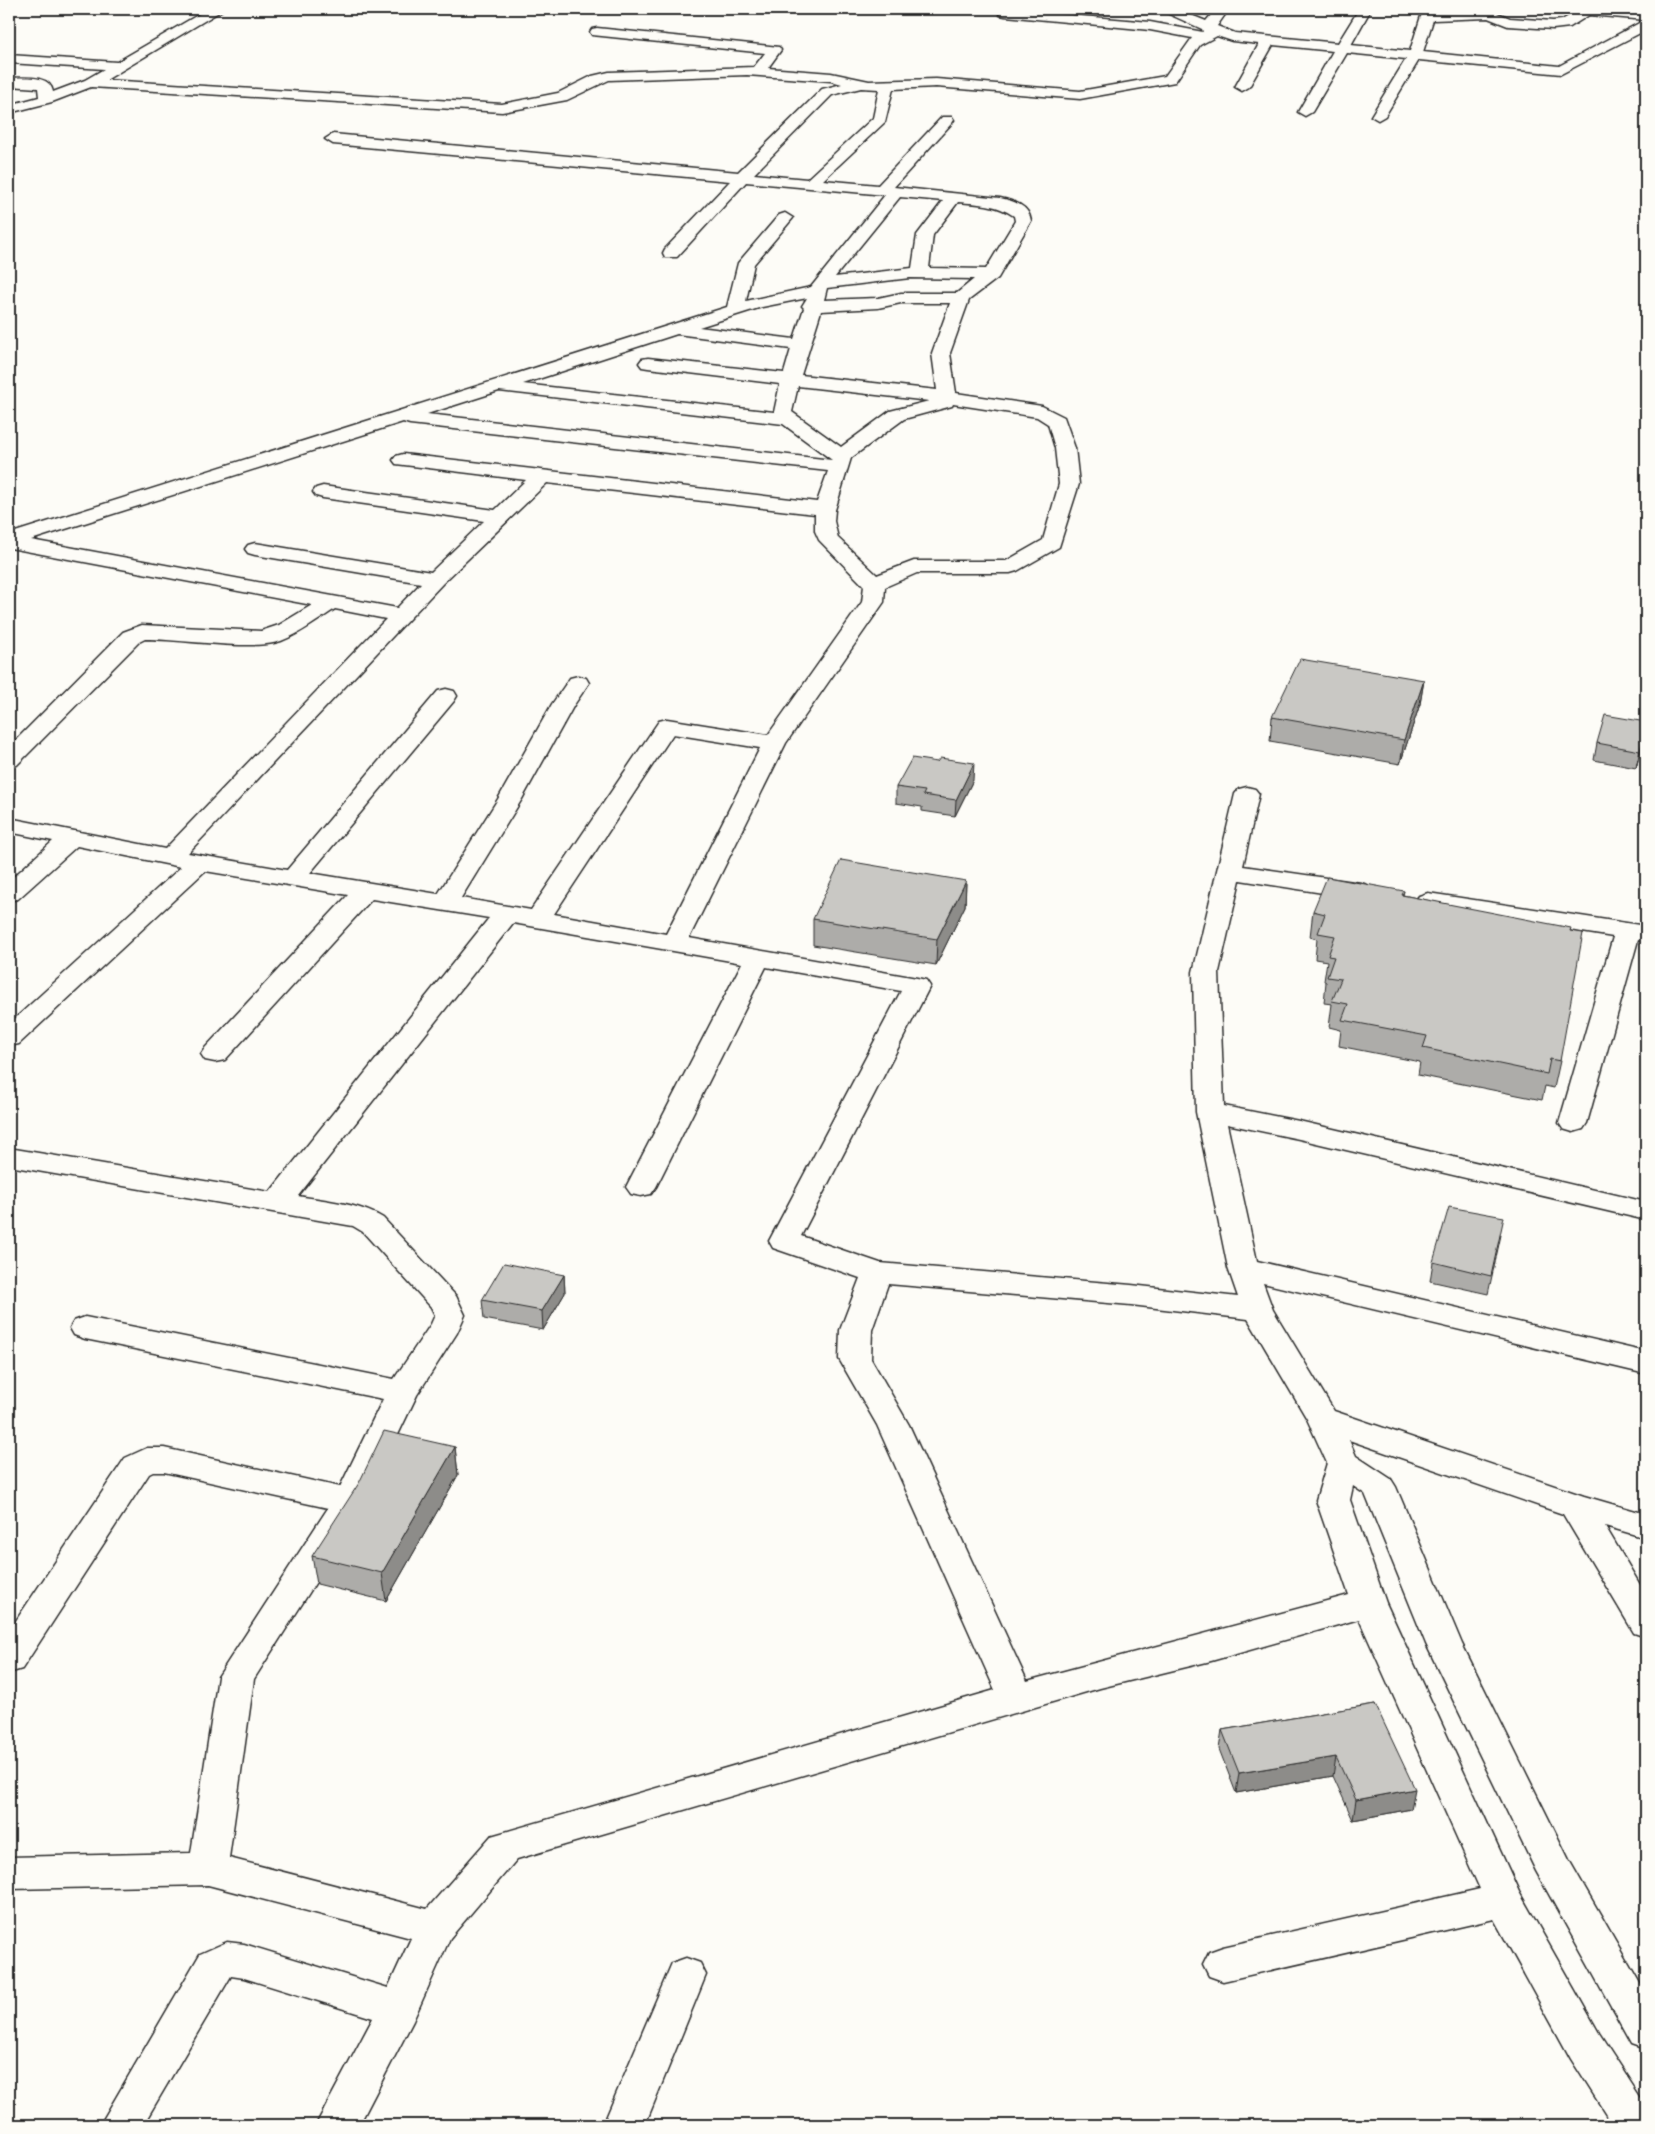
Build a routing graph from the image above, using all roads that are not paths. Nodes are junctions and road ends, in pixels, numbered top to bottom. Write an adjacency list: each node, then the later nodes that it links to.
1 (216, 9): 14 (street)
2 (1165, 9): 9 (street)
3 (1223, 9): 9 (street)
4 (1365, 9): 11 (street)
5 (1005, 12): 9 (street)
6 (1646, 16): 12 (street)
7 (1646, 25): 12 (street)
8 (597, 32): 15 (street)
9 (1210, 32): 10 (street); 19 (street)
10 (1268, 41): 11 (street); 20 (street)
11 (1342, 48): 12 (street); 23 (street)
12 (1414, 55): 24 (street)
13 (9, 59): 14 (street)
14 (121, 66): 17 (street)
15 (758, 72): 17 (street); 18 (street)
16 (9, 82): 21 (street)
17 (90, 83): 21 (street)
18 (860, 84): 19 (street); 27 (street)
19 (887, 84): 28 (street)
20 (1242, 87)
21 (47, 99): 22 (street)
22 (9, 110)
23 (1306, 112)
24 (1378, 116)
25 (947, 120): 29 (street)
26 (332, 139): 27 (street)
27 (741, 178): 28 (street); 32 (street)
28 (810, 184): 29 (street)
29 (889, 192): 30 (street); 35 (street)
30 (954, 197): 33 (street); 34 (street)
31 (784, 218): 37 (street)
32 (672, 253)
33 (920, 273): 34 (street); 35 (street)
34 (992, 274): 36 (street)
35 (816, 294): 36 (street); 37 (street); 39 (street)
36 (961, 298): 43 (street)
37 (735, 310): 38 (street)
38 (675, 329): 39 (street); 42 (street)
39 (800, 345): 41 (street)
40 (648, 363): 41 (street)
41 (790, 379): 43 (street); 45 (street)
42 (496, 386): 44 (street); 45 (street)
43 (947, 397): 47 (street); 55 (street)
44 (401, 416): 47 (street); 52 (street)
45 (788, 419): 47 (street)
46 (403, 460): 48 (street)
47 (840, 461): 50 (street)
48 (540, 478): 50 (street); 51 (street)
49 (323, 492): 51 (street)
50 (825, 509): 55 (street)
51 (500, 517): 54 (street)
52 (9, 541): 56 (street)
53 (255, 549): 54 (street)
54 (436, 579): 57 (street)
55 (874, 584): 60 (street)
56 (333, 601): 57 (street); 61 (street)
57 (401, 615): 65 (street)
58 (578, 683): 71 (street)
59 (446, 696): 68 (street)
60 (774, 743): 73 (street); 75 (street)
61 (9, 760)
62 (1247, 794): 67 (street)
63 (9, 824): 64 (street)
64 (72, 837): 65 (street); 70 (street)
65 (171, 857): 66 (street)
66 (200, 863): 68 (street); 77 (street)
67 (1229, 871): 74 (street); 79 (street)
68 (294, 877): 69 (street)
69 (367, 889): 71 (street); 78 (street)
70 (9, 894)
71 (445, 903): 72 (street)
72 (506, 914): 73 (street); 83 (street)
73 (538, 919): 75 (street)
74 (1637, 933): 80 (street)
75 (674, 943): 76 (street)
76 (758, 958): 82 (street); 86 (street)
77 (9, 1038)
78 (216, 1054)
79 (1210, 1112): 84 (street); 85 (street)
80 (1573, 1122)
81 (9, 1157): 83 (street)
82 (641, 1187)
83 (278, 1202): 90 (street)
84 (1646, 1211)
85 (1243, 1268): 87 (street); 89 (street)
86 (877, 1273): 87 (street); 99 (street)
87 (1258, 1310): 91 (street)
88 (85, 1328): 90 (street)
89 (1646, 1363)
90 (402, 1392): 93 (street)
91 (1322, 1419): 92 (street); 94 (street)
92 (1343, 1463): 96 (street); 107 (street)
93 (350, 1501): 98 (street); 100 (street)
94 (1575, 1505): 95 (street); 97 (street)
95 (1646, 1526)
96 (1369, 1602): 99 (street); 102 (street)
97 (1646, 1624)
98 (9, 1659)
99 (1017, 1698): 103 (street)
100 (208, 1869): 101 (street); 103 (street)
101 (9, 1873)
102 (1504, 1900): 104 (street); 111 (street)
103 (435, 1928): 106 (street)
104 (1223, 1964)
105 (686, 1974): 110 (street)
106 (399, 2009): 108 (street); 109 (street)
107 (1646, 2030)
108 (121, 2125)
109 (337, 2125)
110 (624, 2125)
111 (1636, 2125)

